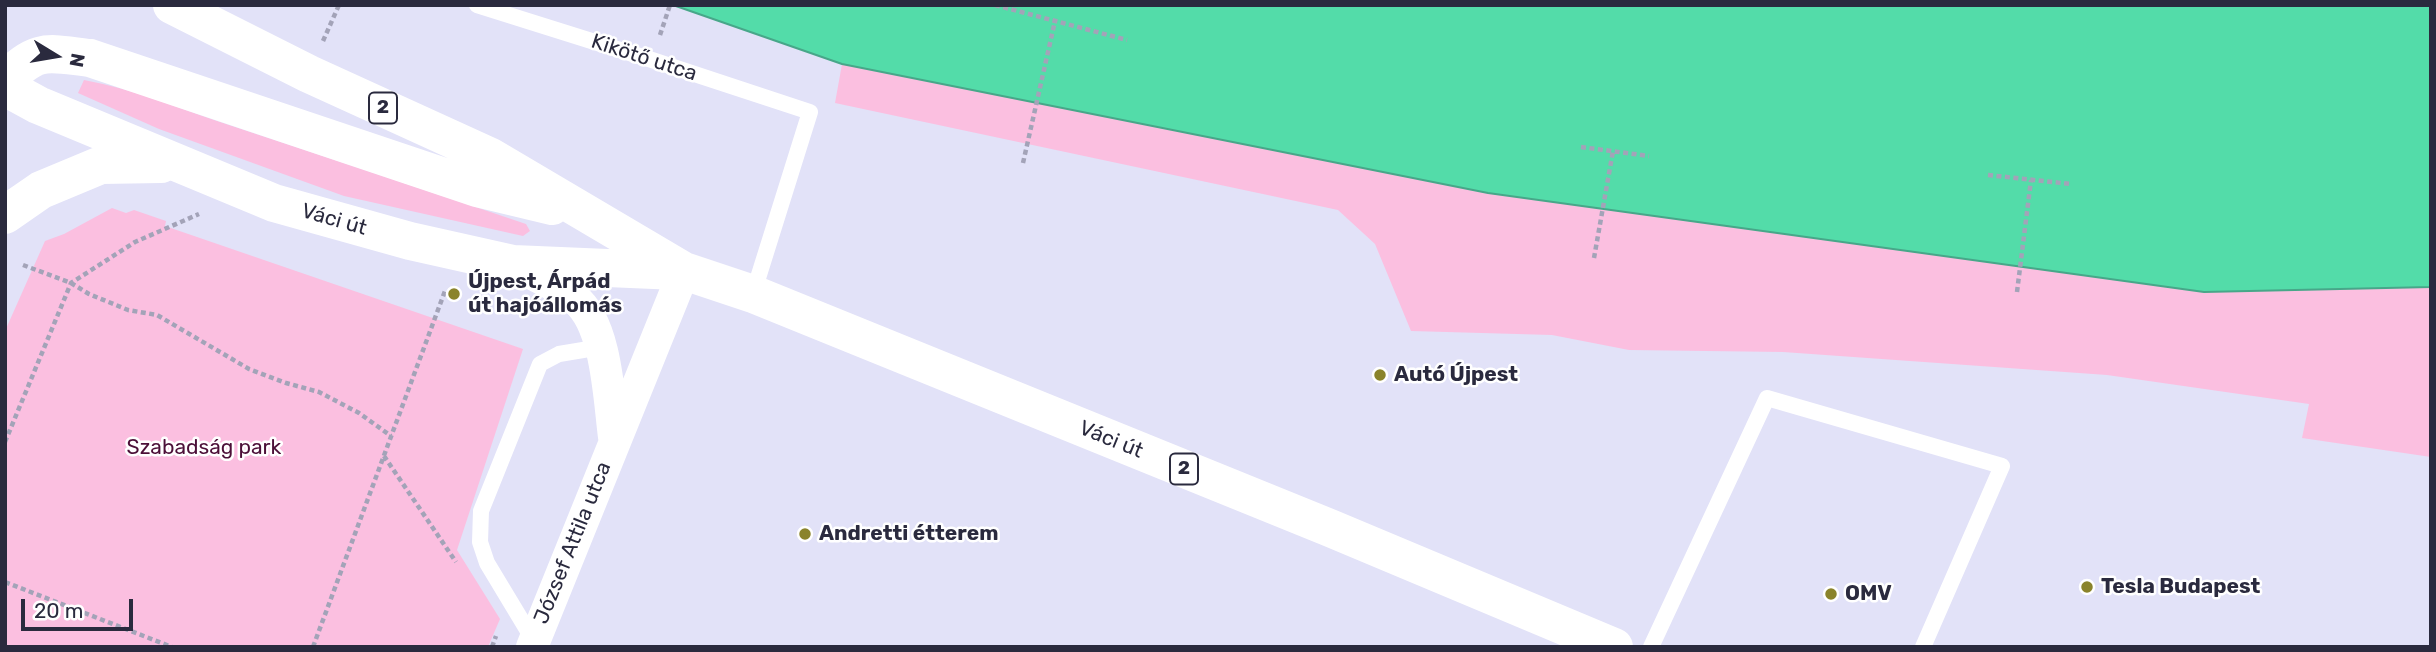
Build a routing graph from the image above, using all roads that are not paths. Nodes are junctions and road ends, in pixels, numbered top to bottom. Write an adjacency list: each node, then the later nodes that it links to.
1 (172, 5): 7 (main road, Váci út / 2)
2 (477, 5): 10 (lane, Kikötő utca)
3 (5, 80): 7 (main road)
4 (5, 87): 5 (main road, Váci út / 2)
5 (179, 165): 6 (main road); 8 (main road, Váci út / 2)
6 (5, 215)
7 (592, 215): 9 (main road, Váci út / 2)
8 (513, 264): 9 (main road, Váci út / 2); 11 (street, József Attila utca)
9 (684, 271): 10 (main road, Váci út / 2); 12 (street, József Attila utca)
10 (753, 294): 14 (main road, Váci út / 2)
11 (601, 347): 12 (street, József Attila utca); 13 (lane)
12 (615, 438): 13 (street, József Attila utca)
13 (538, 645)
14 (1614, 647)
15 (1651, 647): 16 (lane)
16 (1923, 647)

